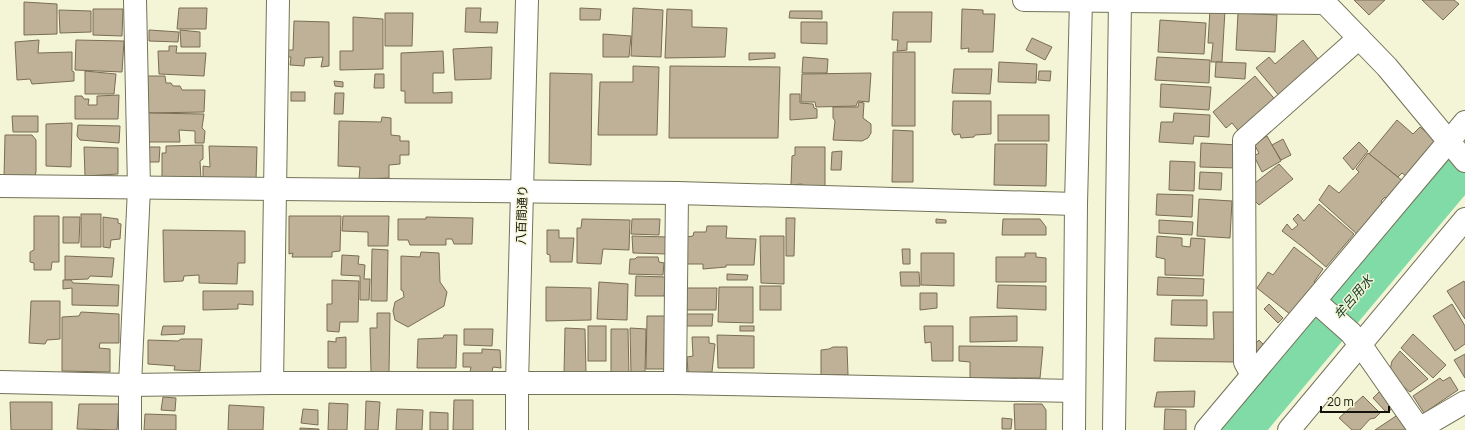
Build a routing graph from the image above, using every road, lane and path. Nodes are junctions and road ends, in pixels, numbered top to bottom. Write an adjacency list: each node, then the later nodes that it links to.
1 (135, 0): 12 (street)
2 (278, 0): 13 (street)
3 (527, 0): 14 (street, 八百間通り)
4 (1024, 0): 5 (street)
5 (1081, 0): 6 (street); 16 (street)
6 (1120, 0): 7 (street); 32 (street)
7 (1325, 1): 8 (street)
8 (1359, 38): 10 (street); 20 (street)
9 (1465, 122): 10 (street)
10 (1457, 150): 18 (street)
11 (0, 186): 12 (street)
12 (139, 188): 13 (street); 25 (street)
13 (276, 189): 14 (street); 22 (street)
14 (523, 192): 15 (street); 23 (street, 八百間通り)
15 (677, 193): 16 (street); 24 (street)
16 (1076, 204): 26 (street)
17 (1465, 219): 19 (street)
18 (1320, 306): 19 (street); 20 (street)
19 (1354, 338): 28 (street); 34 (street)
20 (1252, 375): 33 (street)
21 (0, 382): 25 (street)
22 (272, 383): 23 (street); 25 (street)
23 (517, 383): 24 (street); 30 (street, 八百間通り)
24 (674, 383): 26 (street)
25 (130, 385): 29 (street)
26 (1074, 391): 31 (street)
27 (1465, 402): 28 (street)
28 (1420, 429)
29 (130, 430)
30 (517, 430)
31 (1074, 430)
32 (1114, 430)
33 (1206, 430)
34 (1289, 430)

